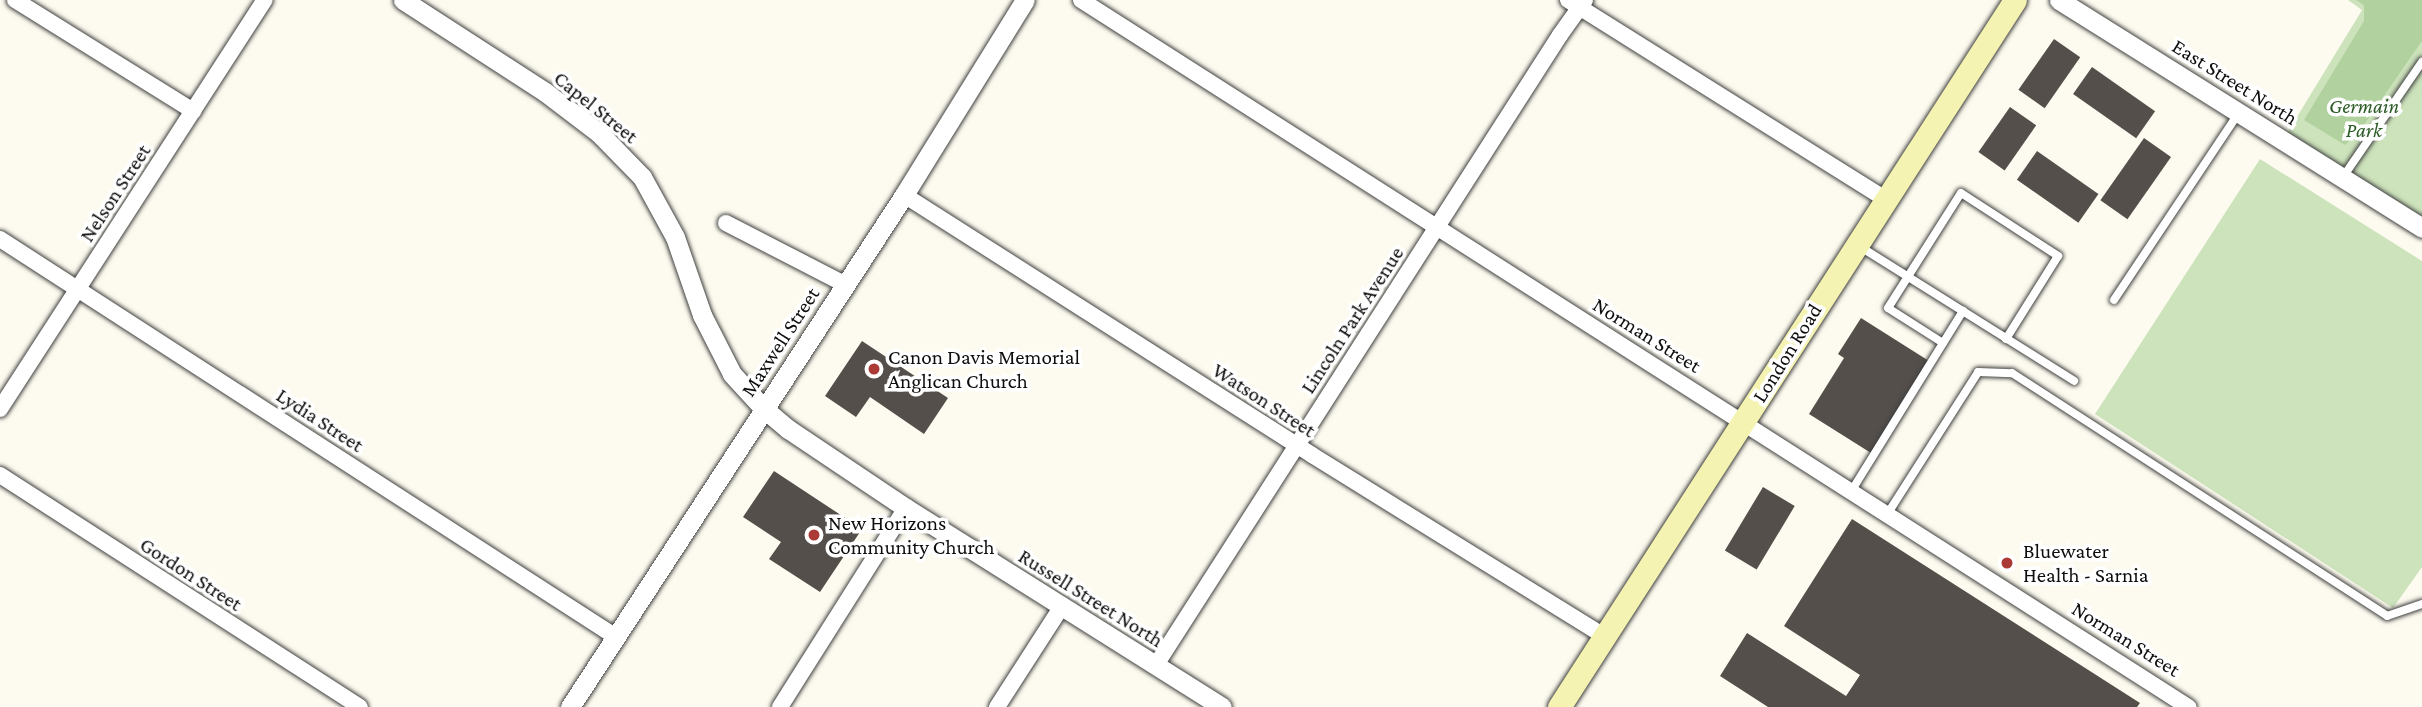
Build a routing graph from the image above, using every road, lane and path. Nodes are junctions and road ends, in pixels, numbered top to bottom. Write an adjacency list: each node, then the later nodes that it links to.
1 (15, 0): 10 (street)
2 (265, 0): 10 (street, Nelson Street)
3 (403, 0): 28 (street, Capel Street)
4 (1025, 0): 13 (street, Maxwell Street)
5 (1081, 0): 16 (street, Norman Street)
6 (2015, 0): 14 (main road, London Road)
7 (2059, 0): 11 (street, East Street North)
8 (1578, 3): 14 (street); 16 (street, Lincoln Park Avenue)
9 (2422, 62): 12 (lane)
10 (194, 111): 22 (street, Nelson Street)
11 (2240, 111): 12 (street, East Street North); 23 (lane)
12 (2343, 177): 17 (street, East Street North)
13 (904, 195): 21 (street, Maxwell Street); 31 (street, Watson Street)
14 (1885, 199): 19 (main road, London Road)
15 (726, 223): 21 (street)
16 (1437, 226): 30 (street, Norman Street); 31 (street, Lincoln Park Avenue)
17 (2422, 228)
18 (0, 239): 22 (street, Lydia Street)
19 (1857, 244): 20 (lane); 30 (main road, London Road)
20 (1907, 277): 24 (lane); 25 (lane); 26 (lane)
21 (844, 284): 28 (street, Maxwell Street)
22 (78, 289): 29 (street, Nelson Street); 38 (street, Lydia Street)
23 (2114, 300)
24 (1963, 311): 25 (lane); 26 (lane)
25 (2007, 339): 27 (lane)
26 (1943, 343): 33 (lane)
27 (2074, 381)
28 (764, 408): 34 (street, Russell Street North); 38 (street, Maxwell Street)
29 (0, 409)
30 (1744, 421): 33 (street, Norman Street); 39 (main road, London Road)
31 (1297, 446): 39 (street, Watson Street); 40 (street, Lincoln Park Avenue)
32 (0, 475): 41 (street, Gordon Street)
33 (1852, 490): 35 (street, Norman Street)
34 (906, 508): 37 (street, Russell Street North); 43 (street)
35 (1888, 513): 36 (lane); 47 (street, Norman Street)
36 (2422, 604)
37 (1062, 606): 40 (street, Russell Street North); 44 (street)
38 (616, 637): 42 (street, Maxwell Street)
39 (1605, 637): 46 (main road, London Road)
40 (1156, 665): 45 (street, Russell Street North)
41 (360, 707)
42 (570, 707)
43 (780, 707)
44 (997, 707)
45 (1222, 707)
46 (1559, 707)
47 (2188, 707)

